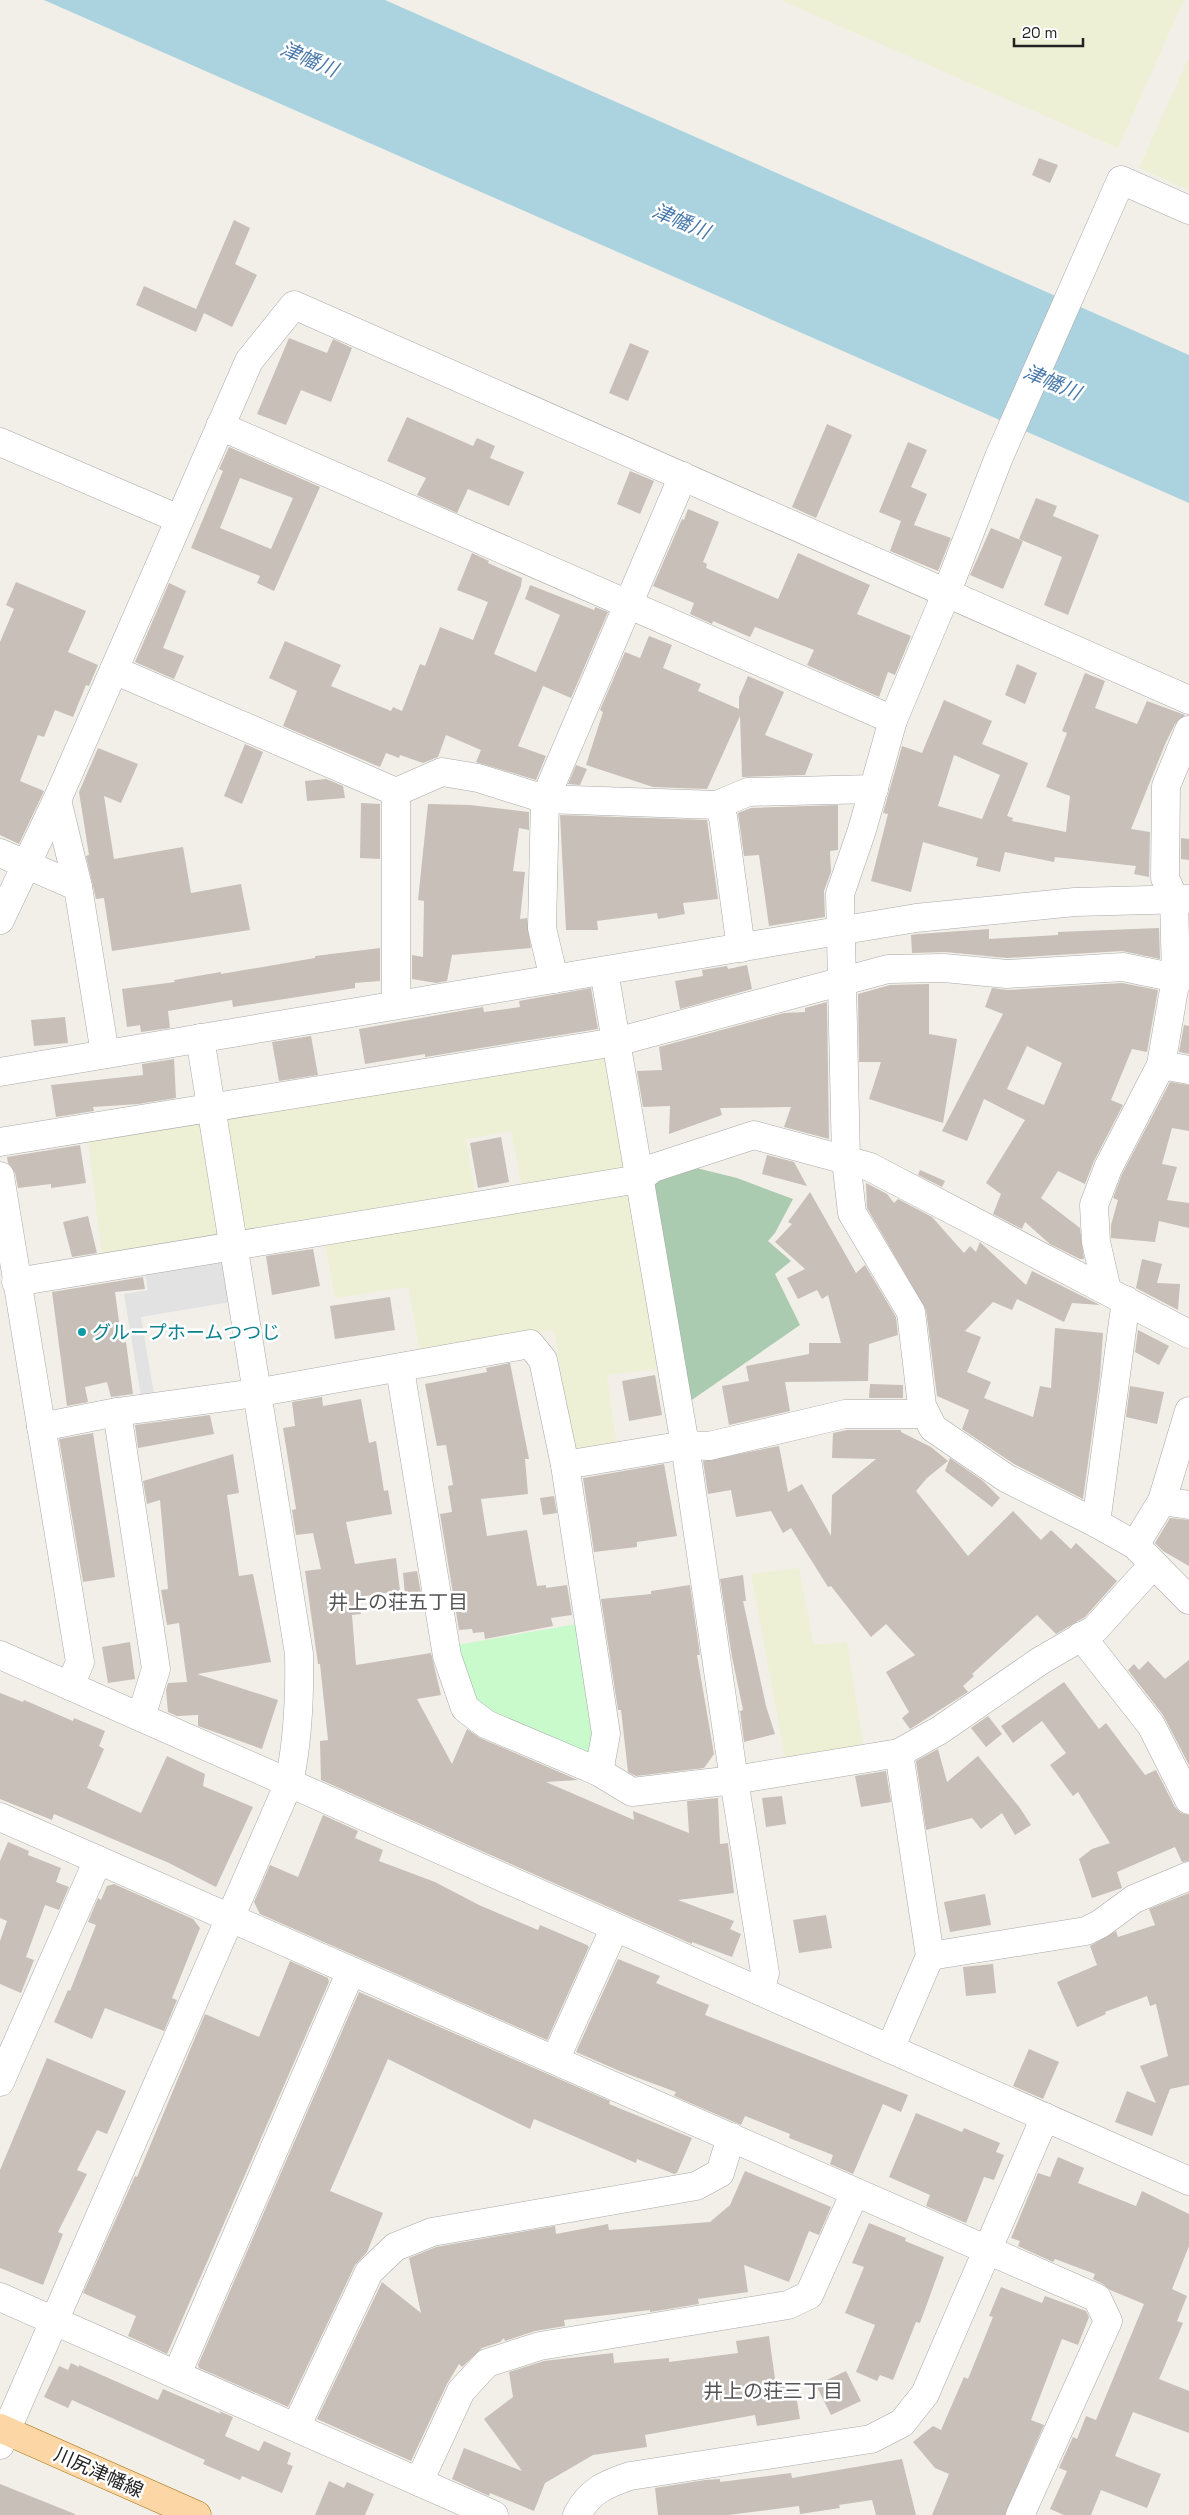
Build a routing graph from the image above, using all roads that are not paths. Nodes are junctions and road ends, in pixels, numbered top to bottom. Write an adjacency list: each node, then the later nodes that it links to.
1 (1189, 210): 6 (street)
2 (220, 426): 4 (street); 5 (street); 7 (street)
3 (0, 442): 5 (street)
4 (683, 476): 6 (street); 7 (street)
5 (179, 519): 8 (street)
6 (946, 594): 9 (street); 10 (street)
7 (627, 605): 10 (street); 14 (street)
8 (114, 670): 13 (street); 15 (street)
9 (1189, 700)
10 (893, 720): 12 (street)
11 (1189, 730): 20 (street)
12 (874, 789): 16 (street); 22 (street)
13 (396, 792): 14 (street); 28 (street)
14 (545, 799): 16 (street); 26 (street)
15 (57, 800): 18 (street); 19 (street)
16 (717, 804): 23 (street)
17 (0, 853): 18 (street)
18 (25, 864): 19 (street); 21 (street)
19 (78, 887): 31 (street)
20 (1182, 898): 22 (street); 25 (street)
21 (0, 920)
22 (841, 932): 23 (street); 27 (street)
23 (741, 948): 24 (street)
24 (604, 971): 26 (street); 30 (street)
25 (1182, 977): 27 (street); 32 (street)
26 (554, 979): 28 (street)
27 (843, 981): 30 (street); 37 (street)
28 (396, 1006): 29 (street)
29 (200, 1038): 31 (street); 35 (street)
30 (616, 1042): 35 (street); 39 (street)
31 (105, 1054): 34 (street)
32 (1162, 1065): 33 (street); 42 (street)
33 (1189, 1070)
34 (0, 1072)
35 (210, 1106): 36 (street); 40 (street)
36 (0, 1142)
37 (846, 1160): 39 (street); 42 (street); 48 (street)
38 (0, 1176): 41 (street)
39 (639, 1179): 40 (street); 50 (street)
40 (232, 1245): 41 (street); 45 (street)
41 (16, 1282): 49 (street)
42 (1116, 1295): 43 (street); 54 (street)
43 (1189, 1334)
44 (400, 1369): 45 (street); 51 (street); 62 (street)
45 (255, 1393): 47 (street); 64 (street)
46 (1189, 1411): 52 (street)
47 (117, 1412): 49 (street); 60 (street)
48 (926, 1414): 50 (street); 54 (street)
49 (41, 1427): 59 (street)
50 (685, 1445): 51 (street); 63 (street)
51 (565, 1465): 62 (street)
52 (1162, 1501): 53 (street); 55 (street)
53 (1189, 1505)
54 (1096, 1523): 55 (street)
55 (1144, 1555): 56 (street); 57 (street)
56 (1189, 1600)
57 (1081, 1636): 61 (street); 65 (street)
58 (0, 1655): 59 (street)
59 (70, 1686): 60 (street)
60 (141, 1717): 64 (street)
61 (899, 1753): 63 (street); 71 (street)
62 (599, 1772): 63 (street)
63 (734, 1780): 73 (street)
64 (289, 1783): 69 (street); 70 (street)
65 (1189, 1800)
66 (0, 1816): 67 (street)
67 (98, 1860): 69 (street); 76 (street)
68 (1189, 1876): 71 (street)
69 (230, 1917): 72 (street); 83 (street)
70 (615, 1927): 73 (street); 75 (street)
71 (930, 1956): 74 (street)
72 (352, 1971): 75 (street); 84 (street)
73 (760, 1991): 74 (street)
74 (890, 2049): 77 (street)
75 (555, 2060): 78 (street)
76 (2, 2072)
77 (1045, 2117): 79 (street); 81 (street)
78 (731, 2137): 80 (street); 85 (street)
79 (1189, 2181)
80 (856, 2192): 81 (street); 87 (street)
81 (989, 2250): 90 (street); 91 (street)
82 (0, 2297): 83 (street)
83 (55, 2322): 84 (street); 86 (street)
84 (177, 2374): 85 (street)
85 (296, 2427): 87 (street)
86 (2, 2435): 88 (main road, 川尻津幡線)
87 (420, 2482): 89 (street)
88 (197, 2515)
89 (494, 2515)
90 (577, 2515)
91 (1020, 2515)

